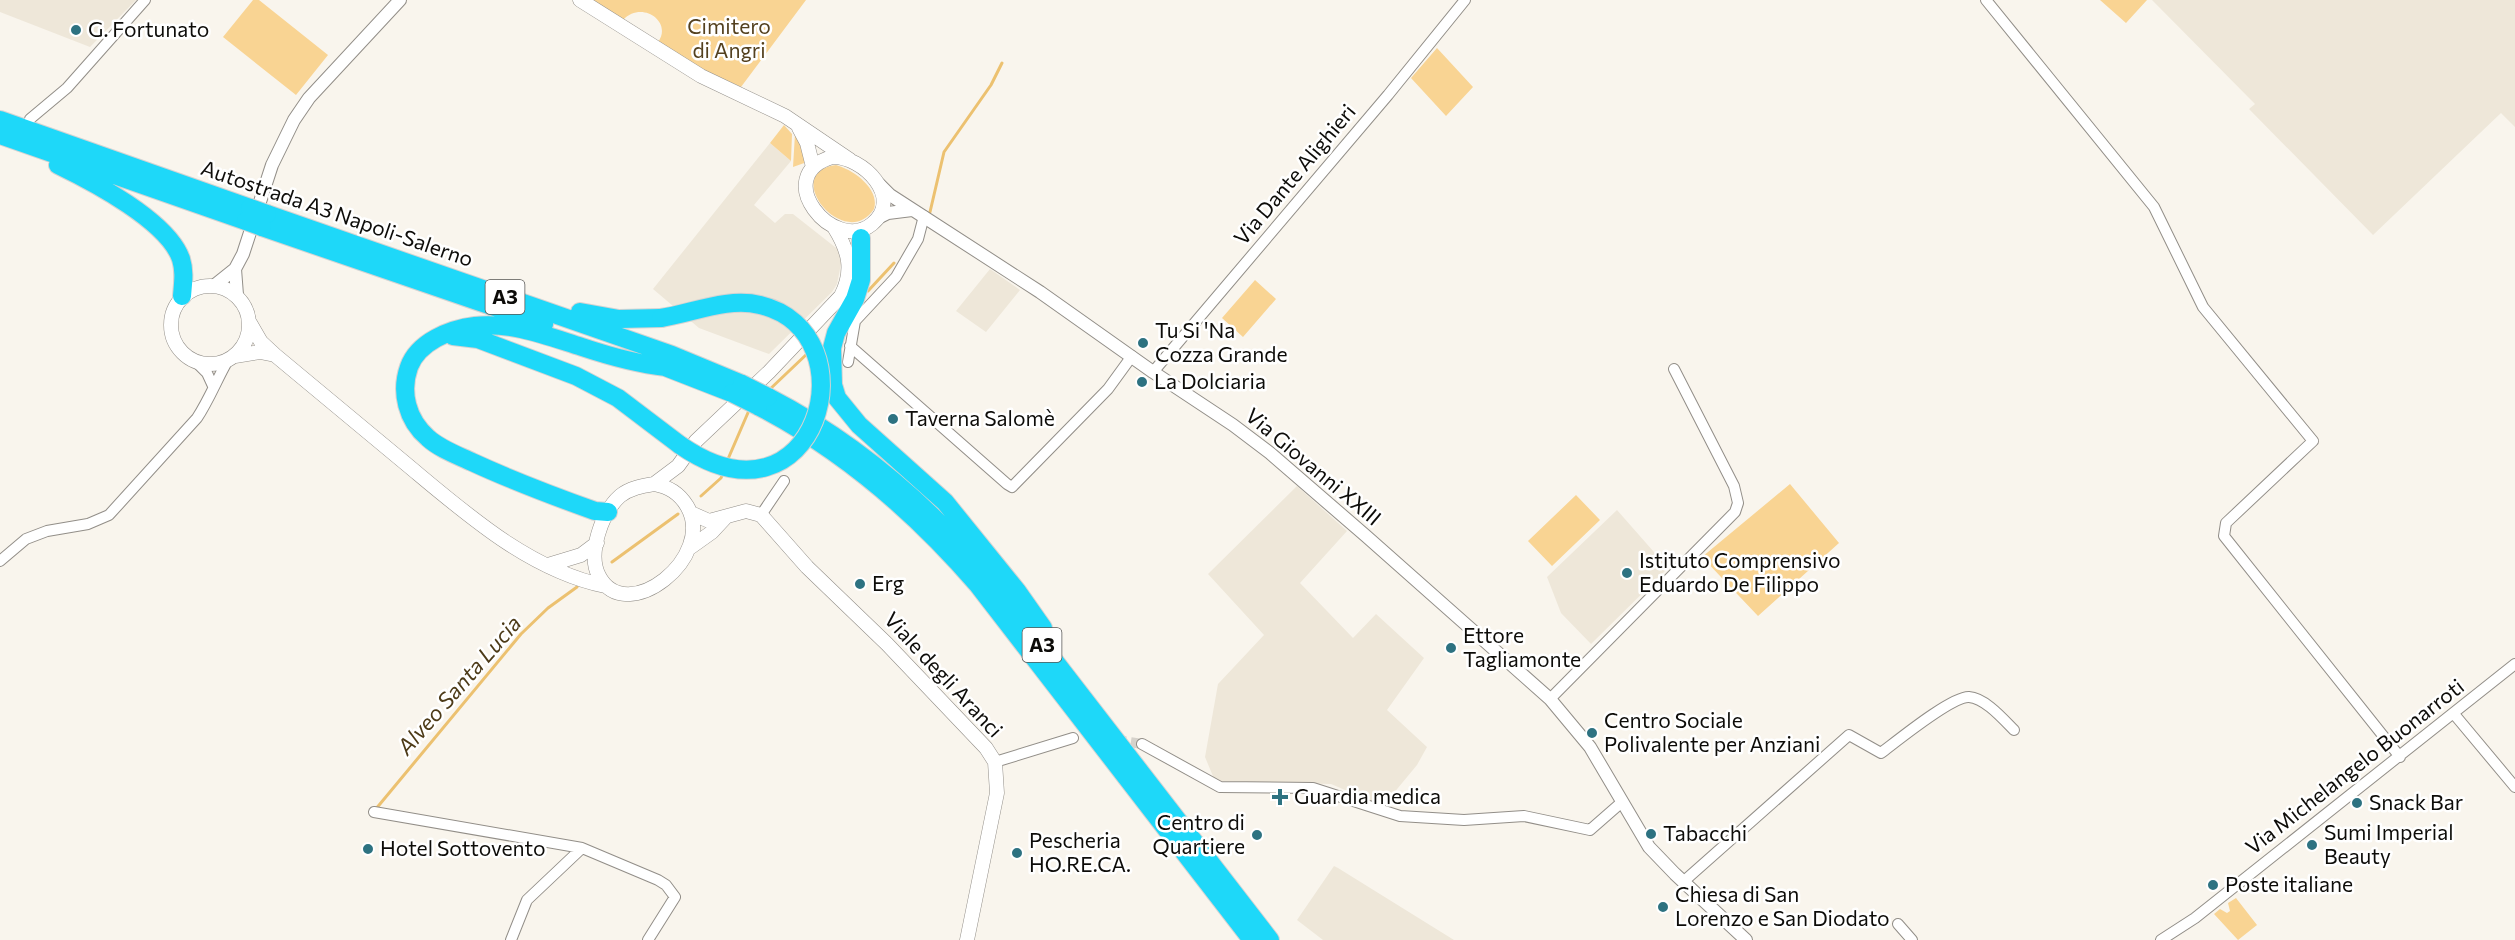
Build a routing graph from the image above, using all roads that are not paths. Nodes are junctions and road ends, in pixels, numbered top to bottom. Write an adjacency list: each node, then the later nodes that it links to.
1 (145, 0): 6 (street)
2 (400, 0): 20 (street)
3 (580, 0): 8 (main road)
4 (1465, 0): 35 (street, Via Dante Alighieri)
5 (1986, 0): 58 (street)
6 (30, 119)
7 (0, 120): 16 (highway, Autostrada A3 Napoli-Salerno / A3)
8 (798, 126): 11 (main road); 12 (main road)
9 (0, 135): 16 (highway, Autostrada A3 Napoli-Salerno / A3)
10 (0, 143): 24 (highway)
11 (850, 160): 12 (main road); 13 (main road)
12 (813, 167): 17 (main road)
13 (879, 184): 14 (street, Via Giovanni XXIII); 18 (main road)
14 (912, 210): 15 (street, Via Giovanni XXIII); 18 (street)
15 (924, 216): 27 (street); 29 (street, Via Giovanni XXIII)
16 (256, 217): 21 (highway, Autostrada A3 Napoli-Salerno / A3); 33 (highway, Autostrada A3 Napoli-Salerno / A3)
17 (834, 227): 18 (main road); 19 (main road)
18 (870, 228): 19 (main road); 60 (highway)
19 (850, 261): 39 (main road)
20 (235, 269): 22 (street); 23 (street)
21 (437, 273): 26 (highway, bridge); 37 (highway, Autostrada A3 Napoli-Salerno / A3)
22 (215, 285): 23 (main road); 24 (main road)
23 (237, 295): 25 (main road)
24 (182, 296): 31 (main road)
25 (250, 323): 28 (main road); 30 (main road)
26 (439, 337): 33 (highway); 43 (highway)
27 (850, 346): 29 (street); 32 (street)
28 (275, 355): 30 (main road); 50 (main road)
29 (1132, 356): 35 (street, Via Giovanni XXIII)
30 (232, 358): 31 (main road); 36 (street)
31 (196, 362): 36 (street)
32 (848, 362)
33 (666, 367): 37 (highway, Autostrada A3 Napoli-Salerno / A3)
34 (1674, 369): 53 (street)
35 (1153, 372): 53 (street, Via Giovanni XXIII)
36 (213, 386): 49 (street)
37 (737, 389): 38 (highway, Autostrada A3 Napoli-Salerno / A3, bridge)
38 (763, 402): 60 (highway, Autostrada A3 Napoli-Salerno / A3); 70 (highway, Autostrada A3 Napoli-Salerno / A3)
39 (678, 466): 41 (main road); 42 (main road)
40 (784, 481): 45 (street)
41 (654, 484): 42 (main road); 43 (main road)
42 (679, 495): 44 (main road)
43 (608, 512): 47 (main road)
44 (691, 513): 46 (main road); 48 (main road)
45 (761, 514): 46 (main road); 59 (main road, Viale degli Aranci)
46 (725, 518): 48 (main road)
47 (597, 543): 50 (main road); 51 (main road)
48 (691, 547): 51 (main road)
49 (0, 561)
50 (548, 565): 51 (main road)
51 (605, 586)
52 (2515, 664): 54 (street, Via Michelangelo Buonarroti)
53 (1550, 699): 62 (street, Via Giovanni XXIII)
54 (2454, 714): 58 (street, Via Michelangelo Buonarroti); 61 (street)
55 (2014, 730): 65 (street)
56 (1073, 738): 59 (street)
57 (1142, 744): 62 (street)
58 (2400, 757): 74 (street, Via Michelangelo Buonarroti)
59 (995, 762): 69 (main road, Viale degli Aranci)
60 (1135, 764): 71 (highway, Autostrada A3 Napoli-Salerno / A3)
61 (2515, 787)
62 (1623, 802): 65 (street, Via Giovanni XXIII)
63 (374, 812): 64 (street)
64 (582, 848): 67 (street); 68 (street)
65 (1683, 882): 72 (street, Via Giovanni XXIII)
66 (1898, 924): 73 (street)
67 (511, 940)
68 (648, 940)
69 (967, 940)
70 (1252, 940)
71 (1270, 940)
72 (1746, 940)
73 (1912, 940)
74 (2161, 940)

